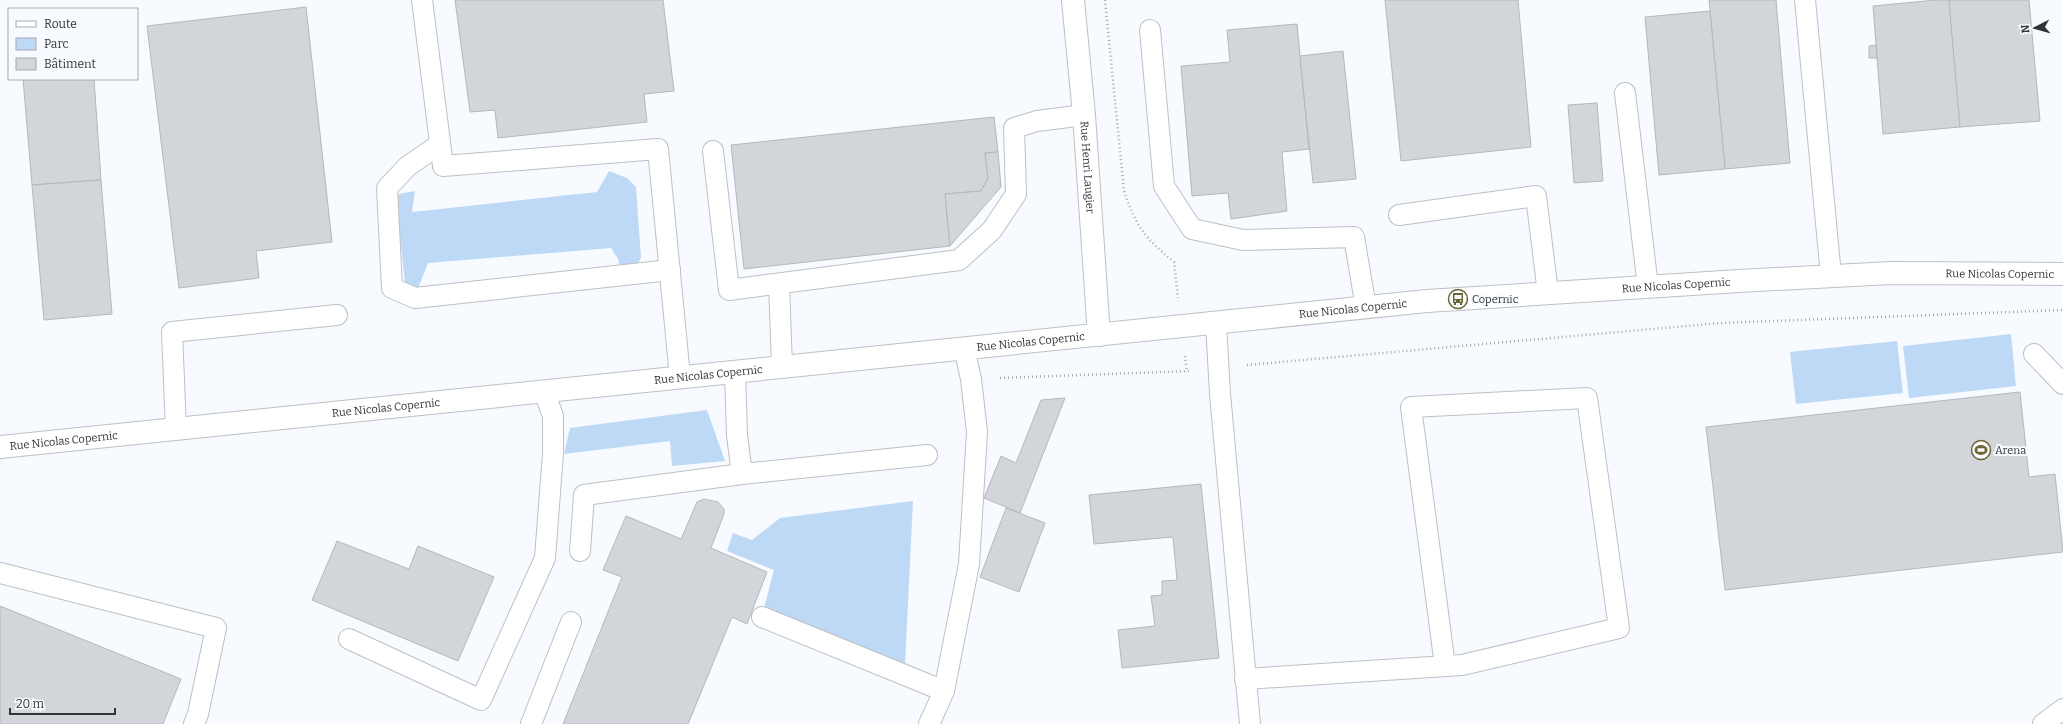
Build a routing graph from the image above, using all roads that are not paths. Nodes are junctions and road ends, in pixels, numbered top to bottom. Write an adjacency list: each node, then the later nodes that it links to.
1 (422, 0): 7 (lane)
2 (1073, 0): 6 (street, Rue Henri Laugier)
3 (1805, 0): 12 (lane)
4 (1150, 30): 16 (lane)
5 (1625, 93): 14 (lane)
6 (1084, 115): 13 (lane); 19 (street, Rue Henri Laugier)
7 (440, 144): 10 (lane); 10 (lane)
8 (713, 151): 13 (lane)
9 (1399, 215): 15 (lane)
10 (670, 270): 24 (lane)
11 (2063, 274): 12 (street, Rue Nicolas Copernic)
12 (1831, 276): 14 (street, Rue Nicolas Copernic)
13 (779, 284): 22 (lane)
14 (1648, 287): 15 (street, Rue Nicolas Copernic)
15 (1548, 293): 16 (street, Rue Nicolas Copernic)
16 (1366, 308): 18 (street, Rue Nicolas Copernic)
17 (337, 315): 27 (lane)
18 (1216, 323): 19 (street, Rue Nicolas Copernic); 37 (lane)
19 (1099, 335): 20 (street, Rue Nicolas Copernic)
20 (964, 348): 22 (street, Rue Nicolas Copernic); 38 (lane)
21 (2034, 354): 25 (lane)
22 (782, 367): 23 (street, Rue Nicolas Copernic)
23 (735, 372): 24 (street, Rue Nicolas Copernic); 30 (lane)
24 (680, 377): 26 (street, Rue Nicolas Copernic)
25 (2063, 384)
26 (544, 391): 27 (street, Rue Nicolas Copernic); 35 (lane)
27 (176, 429): 28 (street, Rue Nicolas Copernic)
28 (0, 447)
29 (927, 455): 30 (lane)
30 (742, 474): 31 (lane)
31 (580, 551)
32 (0, 573): 40 (lane)
33 (762, 617): 38 (lane)
34 (571, 622): 41 (lane)
35 (349, 639)
36 (1445, 666): 36 (lane); 37 (lane)
37 (1246, 679): 43 (lane)
38 (944, 691): 42 (lane)
39 (2063, 709): 44 (lane)
40 (194, 724)
41 (531, 724)
42 (930, 724)
43 (1250, 724)
44 (2043, 724)

